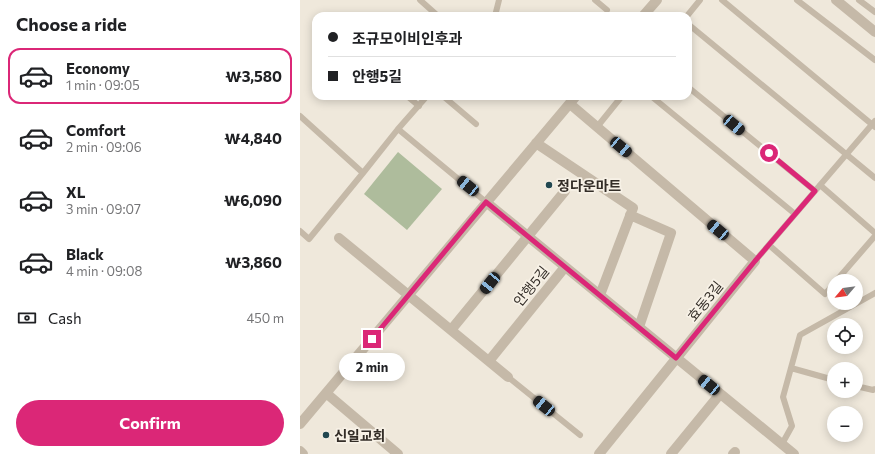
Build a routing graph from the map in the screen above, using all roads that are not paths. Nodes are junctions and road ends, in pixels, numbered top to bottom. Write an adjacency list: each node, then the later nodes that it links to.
1 (420, 0): 11 (lane)
2 (499, 0): 12 (lane)
3 (595, 0): 10 (lane)
4 (657, 0): 13 (street)
5 (700, 0): 14 (lane)
6 (722, 0): 29 (lane)
7 (797, 0): 18 (lane)
8 (836, 0): 17 (street)
9 (860, 0): 15 (lane)
10 (607, 10)
11 (434, 12)
12 (496, 12)
13 (646, 12)
14 (690, 12)
15 (875, 12)
16 (692, 27): 33 (lane)
17 (875, 32)
18 (875, 60)
19 (692, 90): 38 (lane)
20 (412, 100): 26 (lane)
21 (424, 100): 26 (lane)
22 (448, 100): 28 (lane)
23 (573, 100): 30 (street); 32 (street)
24 (619, 100): 30 (lane)
25 (656, 100): 40 (lane)
26 (419, 106): 31 (lane)
27 (300, 116): 34 (lane)
28 (476, 124)
29 (874, 124): 33 (lane)
30 (597, 127): 48 (street)
31 (398, 129): 34 (lane); 39 (lane)
32 (536, 143): 39 (street); 41 (street)
33 (846, 154): 35 (lane); 36 (lane)
34 (363, 173): 42 (lane)
35 (875, 178)
36 (820, 185): 38 (lane); 43 (lane)
37 (565, 191): 44 (street)
38 (815, 191): 40 (lane)
39 (486, 202): 44 (street, 안행5길); 53 (street)
40 (795, 214): 47 (lane)
41 (630, 215): 54 (street); 55 (street)
42 (300, 231)
43 (875, 233)
44 (528, 236): 49 (street, 안행5길); 56 (street)
45 (875, 236): 50 (lane)
46 (339, 238): 53 (street)
47 (769, 245): 48 (lane); 51 (lane)
48 (755, 261): 57 (street, 효동3길)
49 (565, 267): 54 (street); 58 (street, 안행5길)
50 (842, 274)
51 (827, 292)
52 (875, 293): 59 (lane)
53 (409, 295): 56 (street); 64 (street)
54 (600, 295): 55 (street)
55 (639, 327): 57 (street)
56 (451, 330): 58 (street)
57 (676, 358): 65 (street); 71 (street, 효동3길)
58 (489, 361): 60 (street)
59 (791, 368): 61 (lane); 68 (lane)
60 (508, 377): 67 (lane)
61 (827, 378)
62 (863, 388): 63 (lane)
63 (874, 391)
64 (326, 393): 66 (street); 73 (street)
65 (720, 394): 68 (street); 70 (street)
66 (300, 424)
67 (580, 435)
68 (782, 444): 74 (street)
69 (300, 451): 72 (street)
70 (676, 452)
71 (602, 453)
72 (303, 454)
73 (398, 454)
74 (794, 454)

